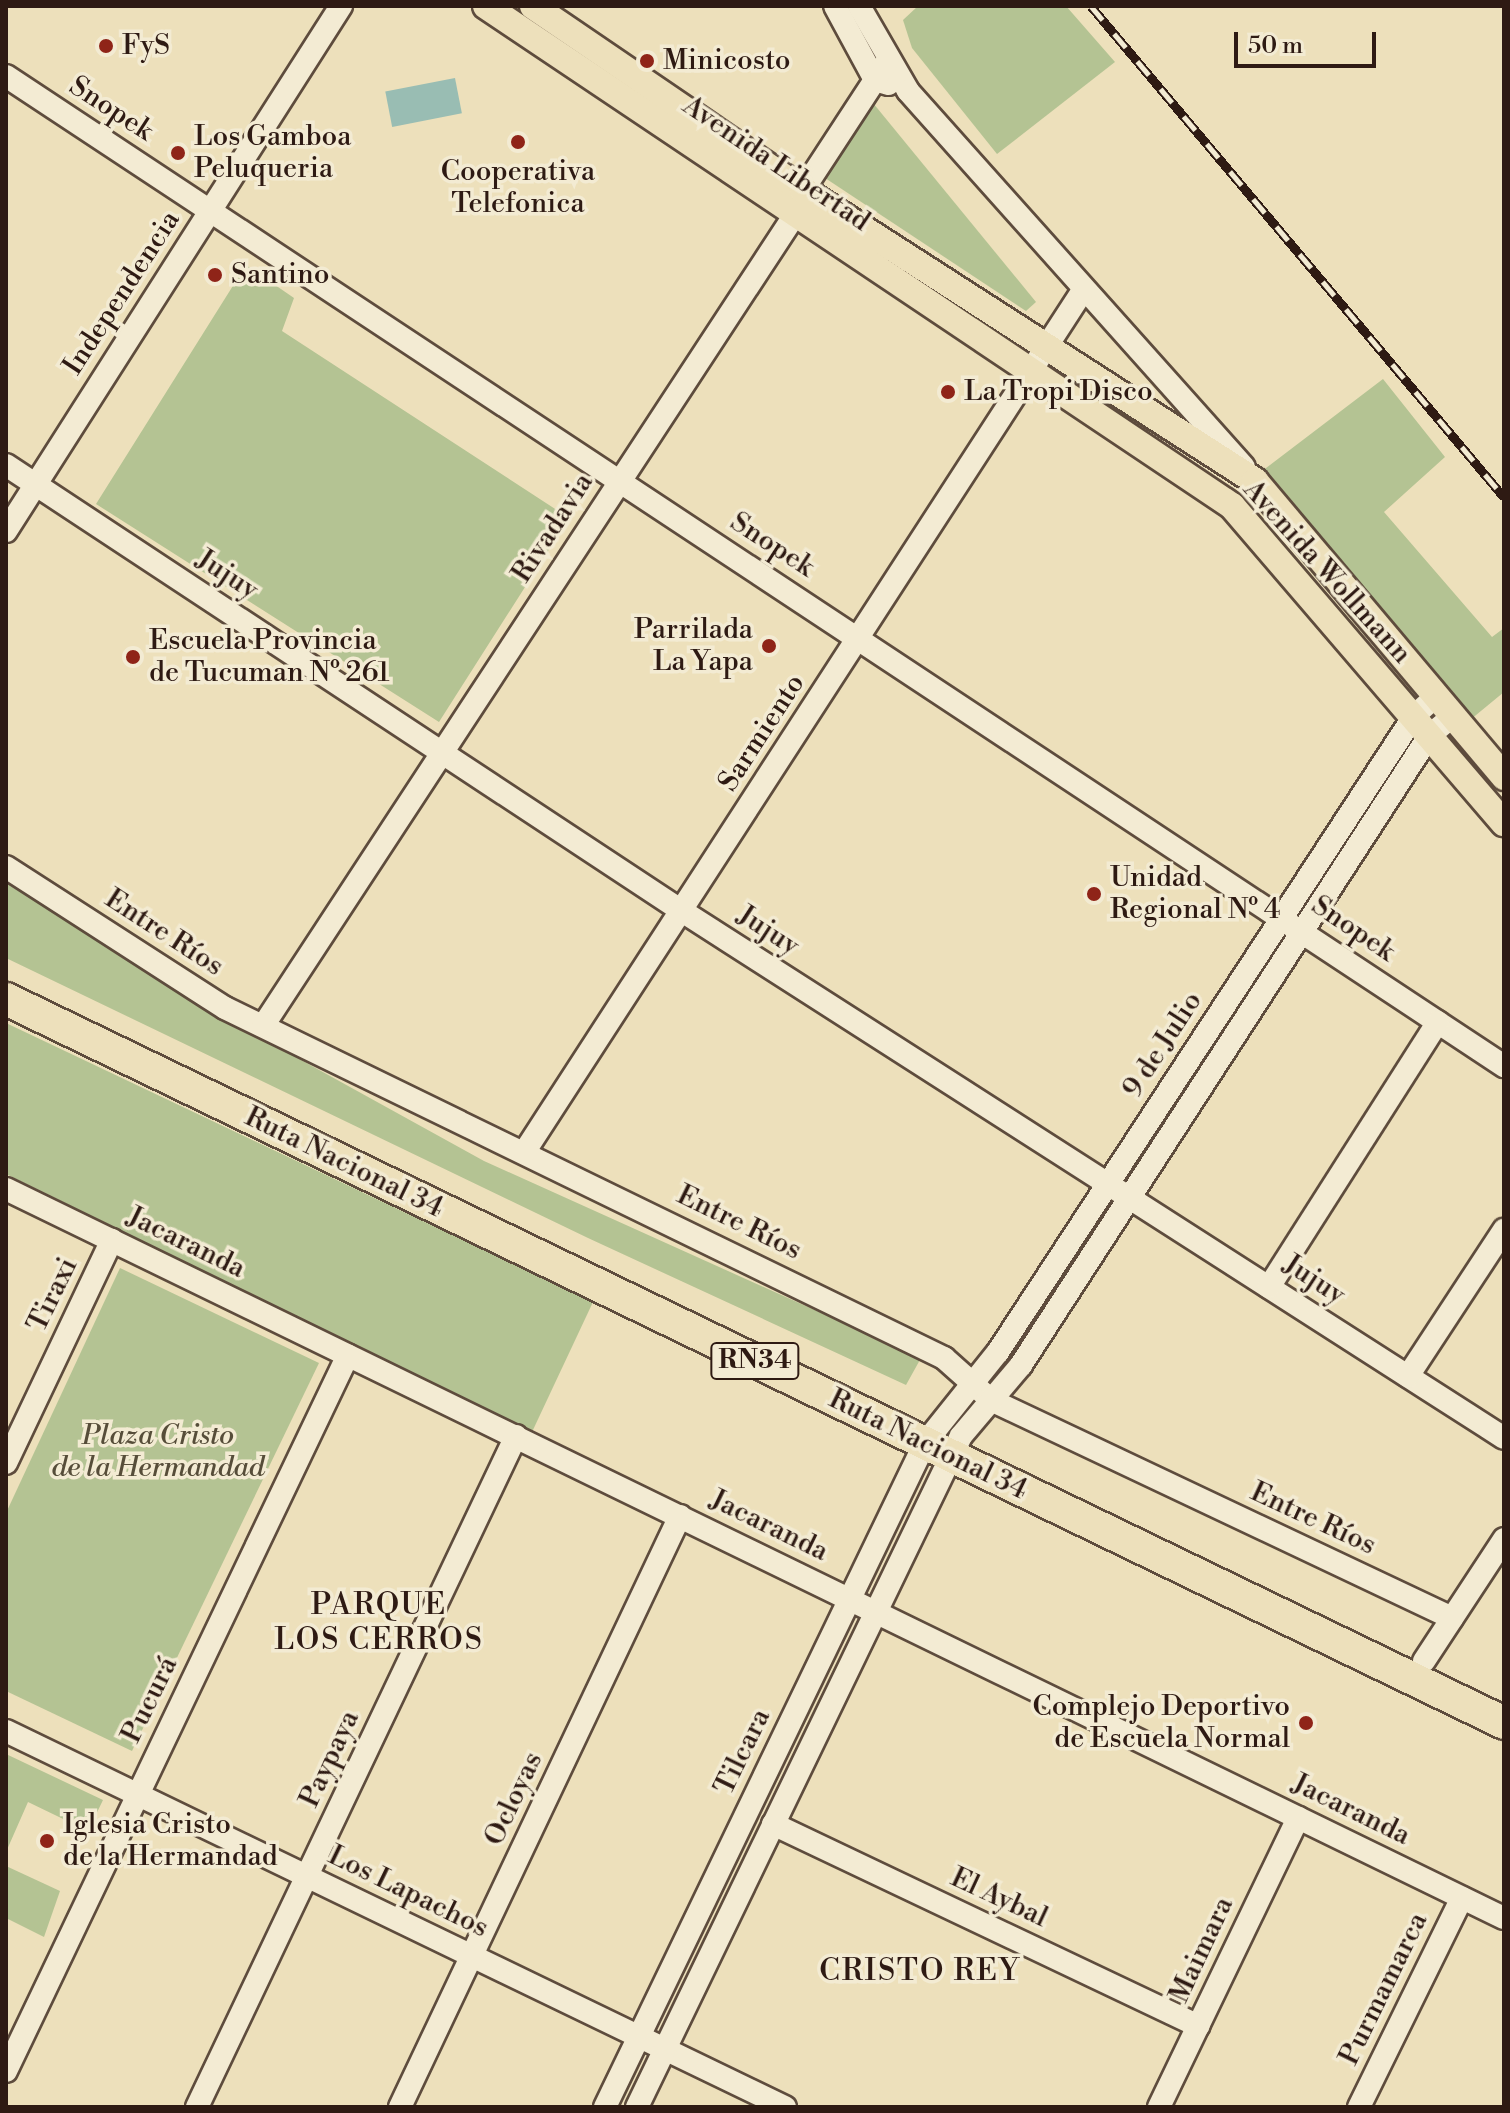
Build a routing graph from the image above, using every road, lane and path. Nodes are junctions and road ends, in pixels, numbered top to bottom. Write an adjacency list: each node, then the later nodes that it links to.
1 (341, 6): 11 (street, Independencia)
2 (486, 6): 12 (main road, Avenida Libertad)
3 (533, 6): 10 (main road, Avenida Libertad)
4 (835, 6): 8 (street)
5 (859, 6): 6 (street, Avenida Wollmann)
6 (888, 60): 8 (street, Rivadavia); 9 (street, Avenida Wollmann)
7 (6, 76): 11 (street, Snopek)
8 (875, 80): 9 (street, Avenida Wollmann); 10 (street, Rivadavia)
9 (908, 91): 13 (street, Avenida Wollmann)
10 (803, 190): 12 (street, Rivadavia); 14 (main road, Avenida Libertad)
11 (210, 211): 17 (street, Snopek); 19 (street, Independencia)
12 (794, 216): 15 (main road, Avenida Libertad); 17 (street, Rivadavia)
13 (1084, 289): 14 (street); 18 (street, Avenida Wollmann)
14 (1048, 347): 15 (street, Sarmiento); 18 (main road, Avenida Wollmann)
15 (1031, 373): 21 (street, Sarmiento); 23 (main road, Avenida Wollmann)
16 (6, 465): 19 (street, Jujuy)
17 (620, 481): 21 (street, Snopek); 24 (street, Rivadavia)
18 (1255, 481): 22 (main road, Avenida Wollmann)
19 (36, 484): 20 (street, Independencia); 24 (street, Jujuy)
20 (6, 531)
21 (860, 639): 28 (street, Sarmiento); 29 (street, Snopek)
22 (1445, 706): 23 (street, 9 de Julio); 25 (main road, Avenida Wollmann)
23 (1422, 726): 26 (main road, Avenida Wollmann); 29 (street, 9 de Julio); 30 (street, 9 de Julio)
24 (442, 753): 28 (street, Jujuy); 34 (street, Rivadavia)
25 (1504, 777)
26 (1504, 823)
27 (6, 867): 34 (street, Entre Ríos)
28 (682, 911): 36 (street, Sarmiento); 37 (street, Jujuy)
29 (1282, 918): 30 (street, Snopek); 37 (street, 9 de Julio)
30 (1302, 932): 33 (street, Snopek); 39 (street, 9 de Julio)
31 (6, 977): 49 (highway, Ruta Nacional 34 / RN34)
32 (6, 999): 49 (highway, Ruta Nacional 34 / RN34)
33 (1438, 1022): 35 (street, Snopek); 42 (street)
34 (263, 1026): 36 (street, Entre Ríos)
35 (1504, 1066)
36 (525, 1151): 45 (street, Entre Ríos)
37 (1108, 1184): 39 (street, Jujuy); 45 (street, 9 de Julio)
38 (6, 1189): 41 (street, Jacaranda)
39 (1130, 1198): 42 (street, Jujuy); 46 (street, 9 de Julio)
40 (1504, 1230): 44 (street)
41 (112, 1240): 43 (street, Jacaranda); 50 (street, Tiraxi)
42 (1269, 1287): 44 (street, Jujuy)
43 (348, 1355): 47 (street, Jacaranda); 60 (street, Pucurá)
44 (1408, 1376): 48 (street, Jujuy)
45 (972, 1383): 46 (street, Entre Ríos); 49 (street, 9 de Julio)
46 (991, 1400): 49 (street, 9 de Julio); 55 (street, Entre Ríos)
47 (516, 1436): 51 (street, Jacaranda); 63 (street, Paypaya)
48 (1504, 1438)
49 (943, 1440): 53 (street, Tilcara); 54 (street, Tilcara); 56 (highway, Ruta Nacional 34 / RN34); 58 (highway, Ruta Nacional 34 / RN34)
50 (6, 1463)
51 (680, 1516): 53 (street, Jacaranda); 66 (street, Ocloyas)
52 (1501, 1548): 55 (street)
53 (850, 1599): 54 (street, Jacaranda); 68 (street, Tilcara)
54 (876, 1612): 61 (street, Jacaranda); 62 (street, Tilcara)
55 (1452, 1618): 56 (street)
56 (1424, 1661): 57 (highway, Ruta Nacional 34 / RN34)
57 (1504, 1699)
58 (1504, 1723)
59 (6, 1731): 60 (street, Los Lapachos)
60 (138, 1795): 63 (street, Los Lapachos); 70 (street, Pucurá)
61 (1298, 1818): 64 (street, Jacaranda); 67 (street, Maimara)
62 (773, 1824): 67 (street, El Aybal); 69 (street, Tilcara)
63 (307, 1876): 66 (street, Los Lapachos); 71 (street, Paypaya)
64 (1462, 1898): 65 (street, Jacaranda); 77 (street, Purmamarca)
65 (1504, 1918)
66 (473, 1957): 68 (street, Los Lapachos); 72 (street, Ocloyas)
67 (1199, 2026): 76 (street, Maimara)
68 (638, 2038): 69 (street, Los Lapachos); 73 (street, Tilcara)
69 (664, 2050): 74 (street, Tilcara); 75 (street, Los Lapachos)
70 (6, 2071)
71 (197, 2107)
72 (400, 2107)
73 (605, 2107)
74 (637, 2107)
75 (785, 2107)
76 (1159, 2107)
77 (1359, 2107)

